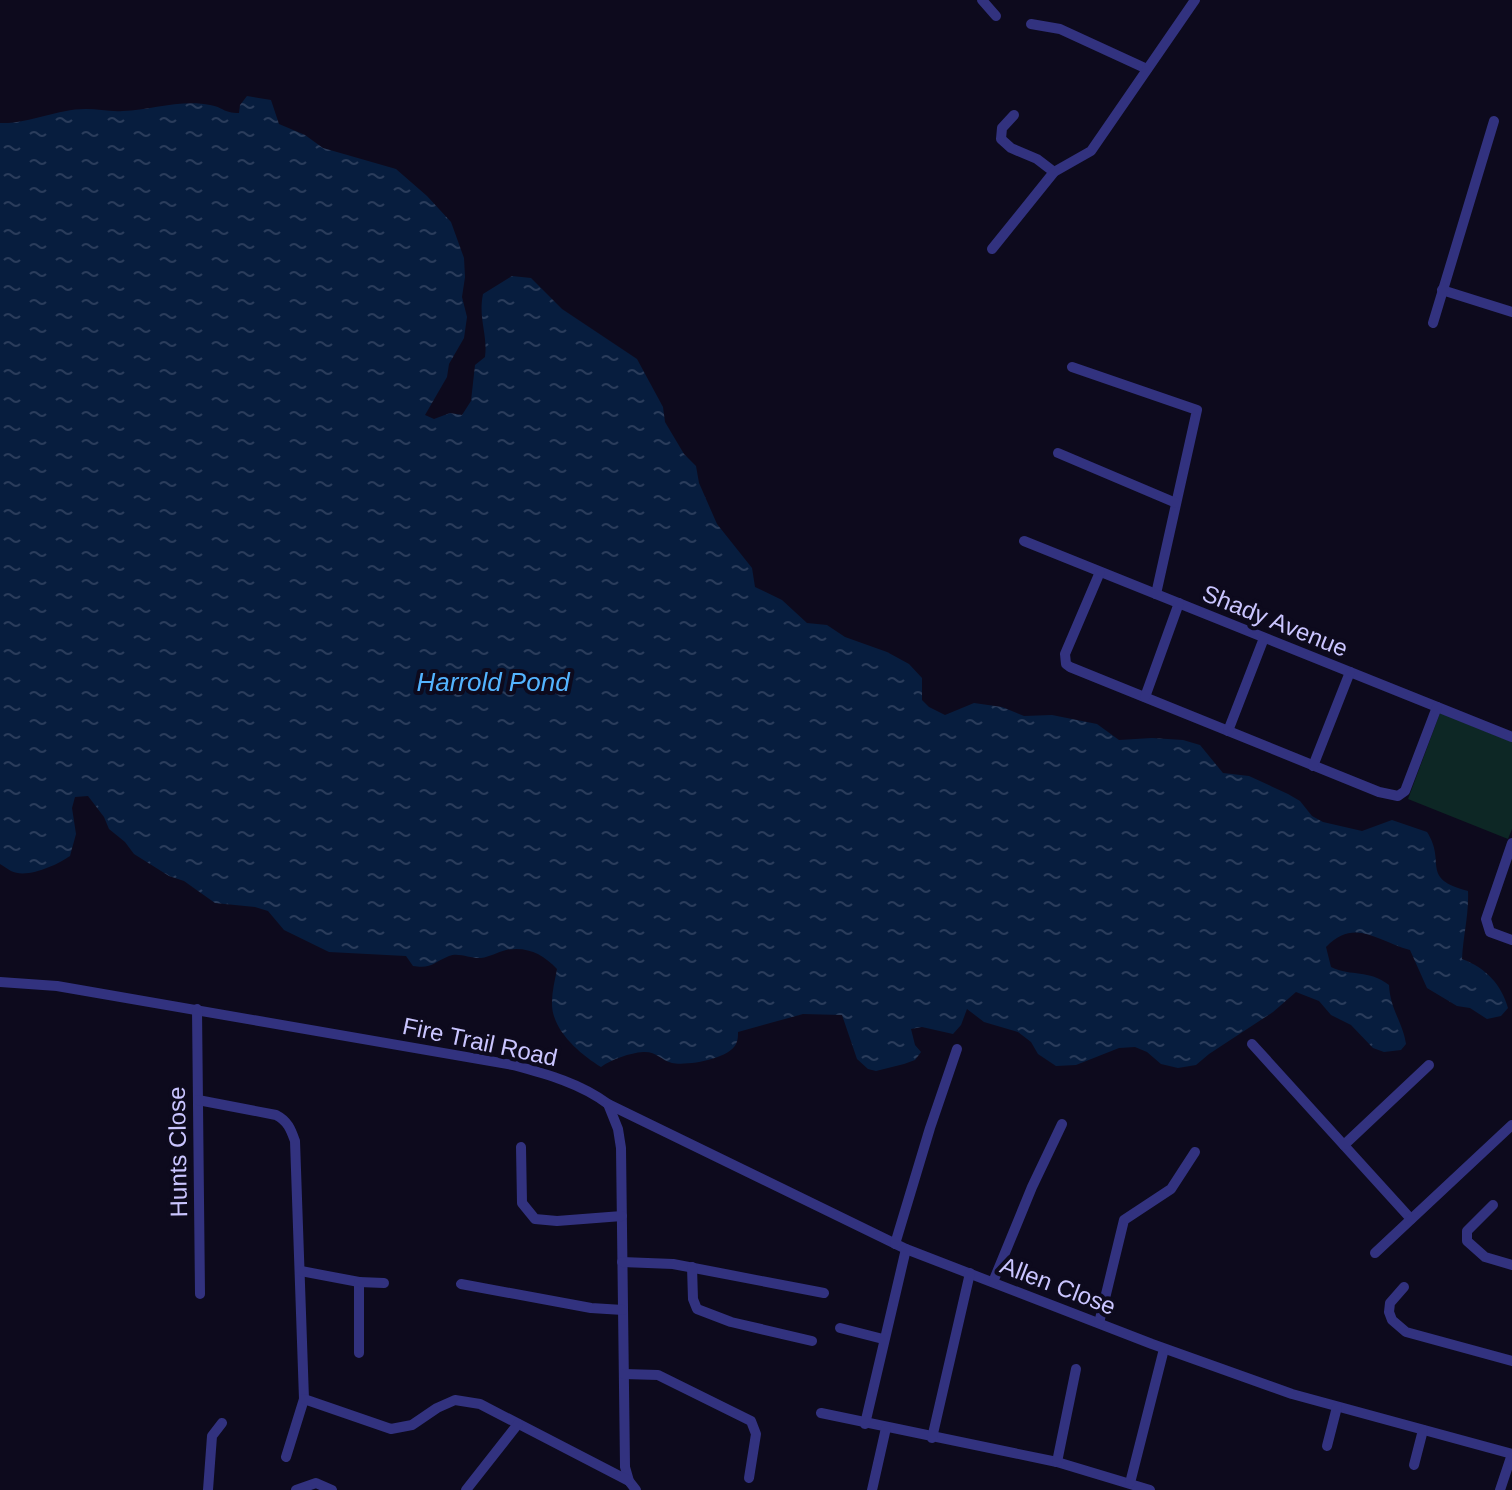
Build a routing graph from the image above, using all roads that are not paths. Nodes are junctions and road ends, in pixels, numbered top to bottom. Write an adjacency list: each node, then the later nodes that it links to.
1 (982, 0): 3 (street)
2 (1195, 0): 5 (street)
3 (996, 16)
4 (1031, 24): 5 (street)
5 (1147, 69): 8 (street)
6 (1014, 115): 8 (street)
7 (1494, 121): 10 (street)
8 (1054, 172): 9 (street)
9 (992, 249)
10 (1442, 290): 11 (street); 12 (street)
11 (1512, 312)
12 (1433, 323)
13 (1072, 367): 15 (street)
14 (1058, 453): 15 (street)
15 (1176, 503): 18 (street)
16 (1024, 541): 17 (street, Shady Avenue)
17 (1100, 572): 18 (street, Shady Avenue); 22 (street)
18 (1156, 594): 19 (street, Shady Avenue)
19 (1179, 603): 20 (street, Shady Avenue); 22 (street)
20 (1264, 638): 21 (street, Shady Avenue); 24 (street)
21 (1350, 672): 23 (street, Shady Avenue); 26 (street)
22 (1145, 697): 24 (street)
23 (1437, 707): 25 (street, Shady Avenue); 26 (street)
24 (1228, 731): 26 (street)
25 (1512, 737)
26 (1313, 766)
27 (1512, 843): 28 (street)
28 (1512, 940)
29 (0, 982): 30 (street, Fire Trail Road)
30 (197, 1009): 34 (street, Hunts Close); 35 (street, Fire Trail Road)
31 (1252, 1044): 38 (street)
32 (957, 1049): 44 (street)
33 (1429, 1065): 38 (street)
34 (198, 1100): 49 (street); 57 (street, Hunts Close)
35 (608, 1104): 42 (street); 44 (street, Allen Close)
36 (1062, 1124): 52 (street)
37 (1512, 1125): 43 (street)
38 (1344, 1145): 43 (street)
39 (521, 1147): 42 (street)
40 (1195, 1152): 59 (street)
41 (1493, 1205): 47 (street)
42 (622, 1216): 46 (street)
43 (1411, 1219): 45 (street)
44 (900, 1246): 50 (street, Allen Close); 61 (street)
45 (1375, 1253)
46 (622, 1262): 48 (street); 58 (street)
47 (1512, 1265)
48 (692, 1267): 56 (street); 62 (street)
49 (301, 1271): 51 (street); 68 (street)
50 (970, 1273): 52 (street, Allen Close); 76 (street)
51 (359, 1282): 53 (street); 64 (street)
52 (993, 1282): 59 (street, Allen Close)
53 (384, 1283)
54 (461, 1284): 58 (street)
55 (1404, 1287): 65 (street)
56 (824, 1293)
57 (200, 1294)
58 (623, 1310): 67 (street)
59 (1099, 1323): 63 (street, Allen Close)
60 (840, 1328): 61 (street)
61 (883, 1339): 73 (street)
62 (812, 1341)
63 (1164, 1349): 69 (street, Allen Close); 83 (street)
64 (359, 1353)
65 (1512, 1361)
66 (1076, 1369): 80 (street)
67 (624, 1374): 82 (street); 84 (street)
68 (304, 1399): 72 (street); 79 (street)
69 (1337, 1407): 75 (street, Allen Close); 77 (street)
70 (821, 1413): 73 (street)
71 (222, 1423): 85 (street)
72 (518, 1424): 84 (street); 88 (street)
73 (865, 1424): 74 (street)
74 (886, 1428): 76 (street); 89 (street)
75 (1423, 1430): 78 (street, Allen Close); 81 (street)
76 (932, 1438): 80 (street)
77 (1327, 1446)
78 (1512, 1454): 91 (street)
79 (286, 1457)
80 (1057, 1462): 83 (street)
81 (1414, 1465)
82 (749, 1478)
83 (1130, 1483): 90 (street)
84 (632, 1486)
85 (208, 1490)
86 (296, 1490): 87 (street)
87 (332, 1490)
88 (466, 1490)
89 (872, 1490)
90 (1148, 1490)
91 (1500, 1490)

